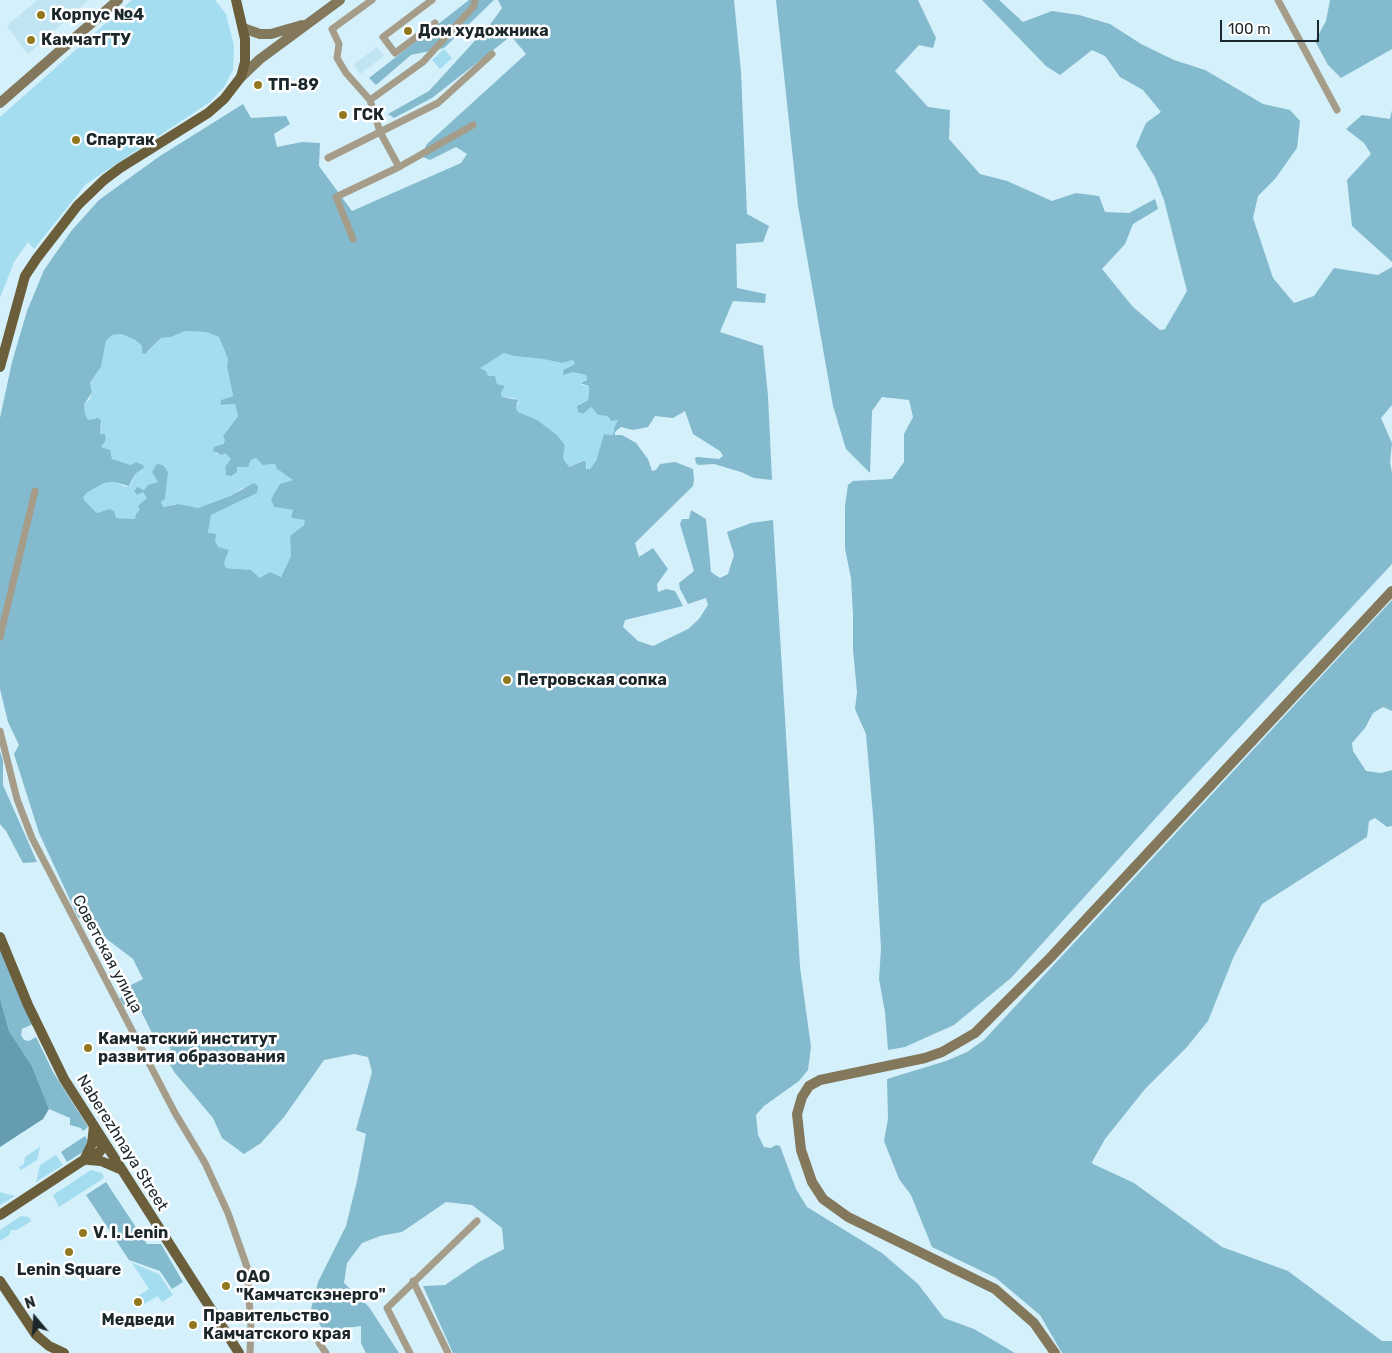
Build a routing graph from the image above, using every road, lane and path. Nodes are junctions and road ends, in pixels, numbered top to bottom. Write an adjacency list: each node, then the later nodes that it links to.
1 (118, 0): 14 (street)
2 (236, 0): 10 (main road)
3 (340, 0): 9 (street)
4 (432, 0): 8 (street)
5 (475, 0): 13 (street)
6 (1278, 0): 15 (street)
7 (370, 1): 13 (street)
8 (435, 23)
9 (308, 24): 10 (street); 12 (street)
10 (243, 28): 12 (main road)
11 (492, 54): 17 (street)
12 (241, 77): 21 (main road)
13 (370, 100): 17 (street)
14 (0, 103)
15 (1337, 110)
16 (473, 125): 19 (street)
17 (380, 132): 18 (street); 19 (street)
18 (328, 158)
19 (399, 167): 20 (street)
20 (353, 239)
21 (0, 367)
22 (36, 491): 24 (street)
23 (1392, 591): 42 (street)
24 (0, 636)
25 (0, 731): 38 (street, Советская улица)
26 (0, 937): 27 (main road, Naberezhnaya Street)
27 (94, 1125): 28 (main road, Naberezhnaya Street); 29 (main road)
28 (101, 1136): 29 (main road); 30 (main road, Naberezhnaya Street)
29 (84, 1160): 30 (main road); 31 (main road)
30 (122, 1170): 37 (main road, Naberezhnaya Street)
31 (2, 1212)
32 (477, 1221): 34 (street)
33 (0, 1281): 36 (main road)
34 (413, 1281): 40 (street); 41 (street)
35 (319, 1343): 39 (street)
36 (64, 1353)
37 (240, 1353)
38 (250, 1353)
39 (326, 1353)
40 (410, 1353)
41 (448, 1353)
42 (1055, 1353)

